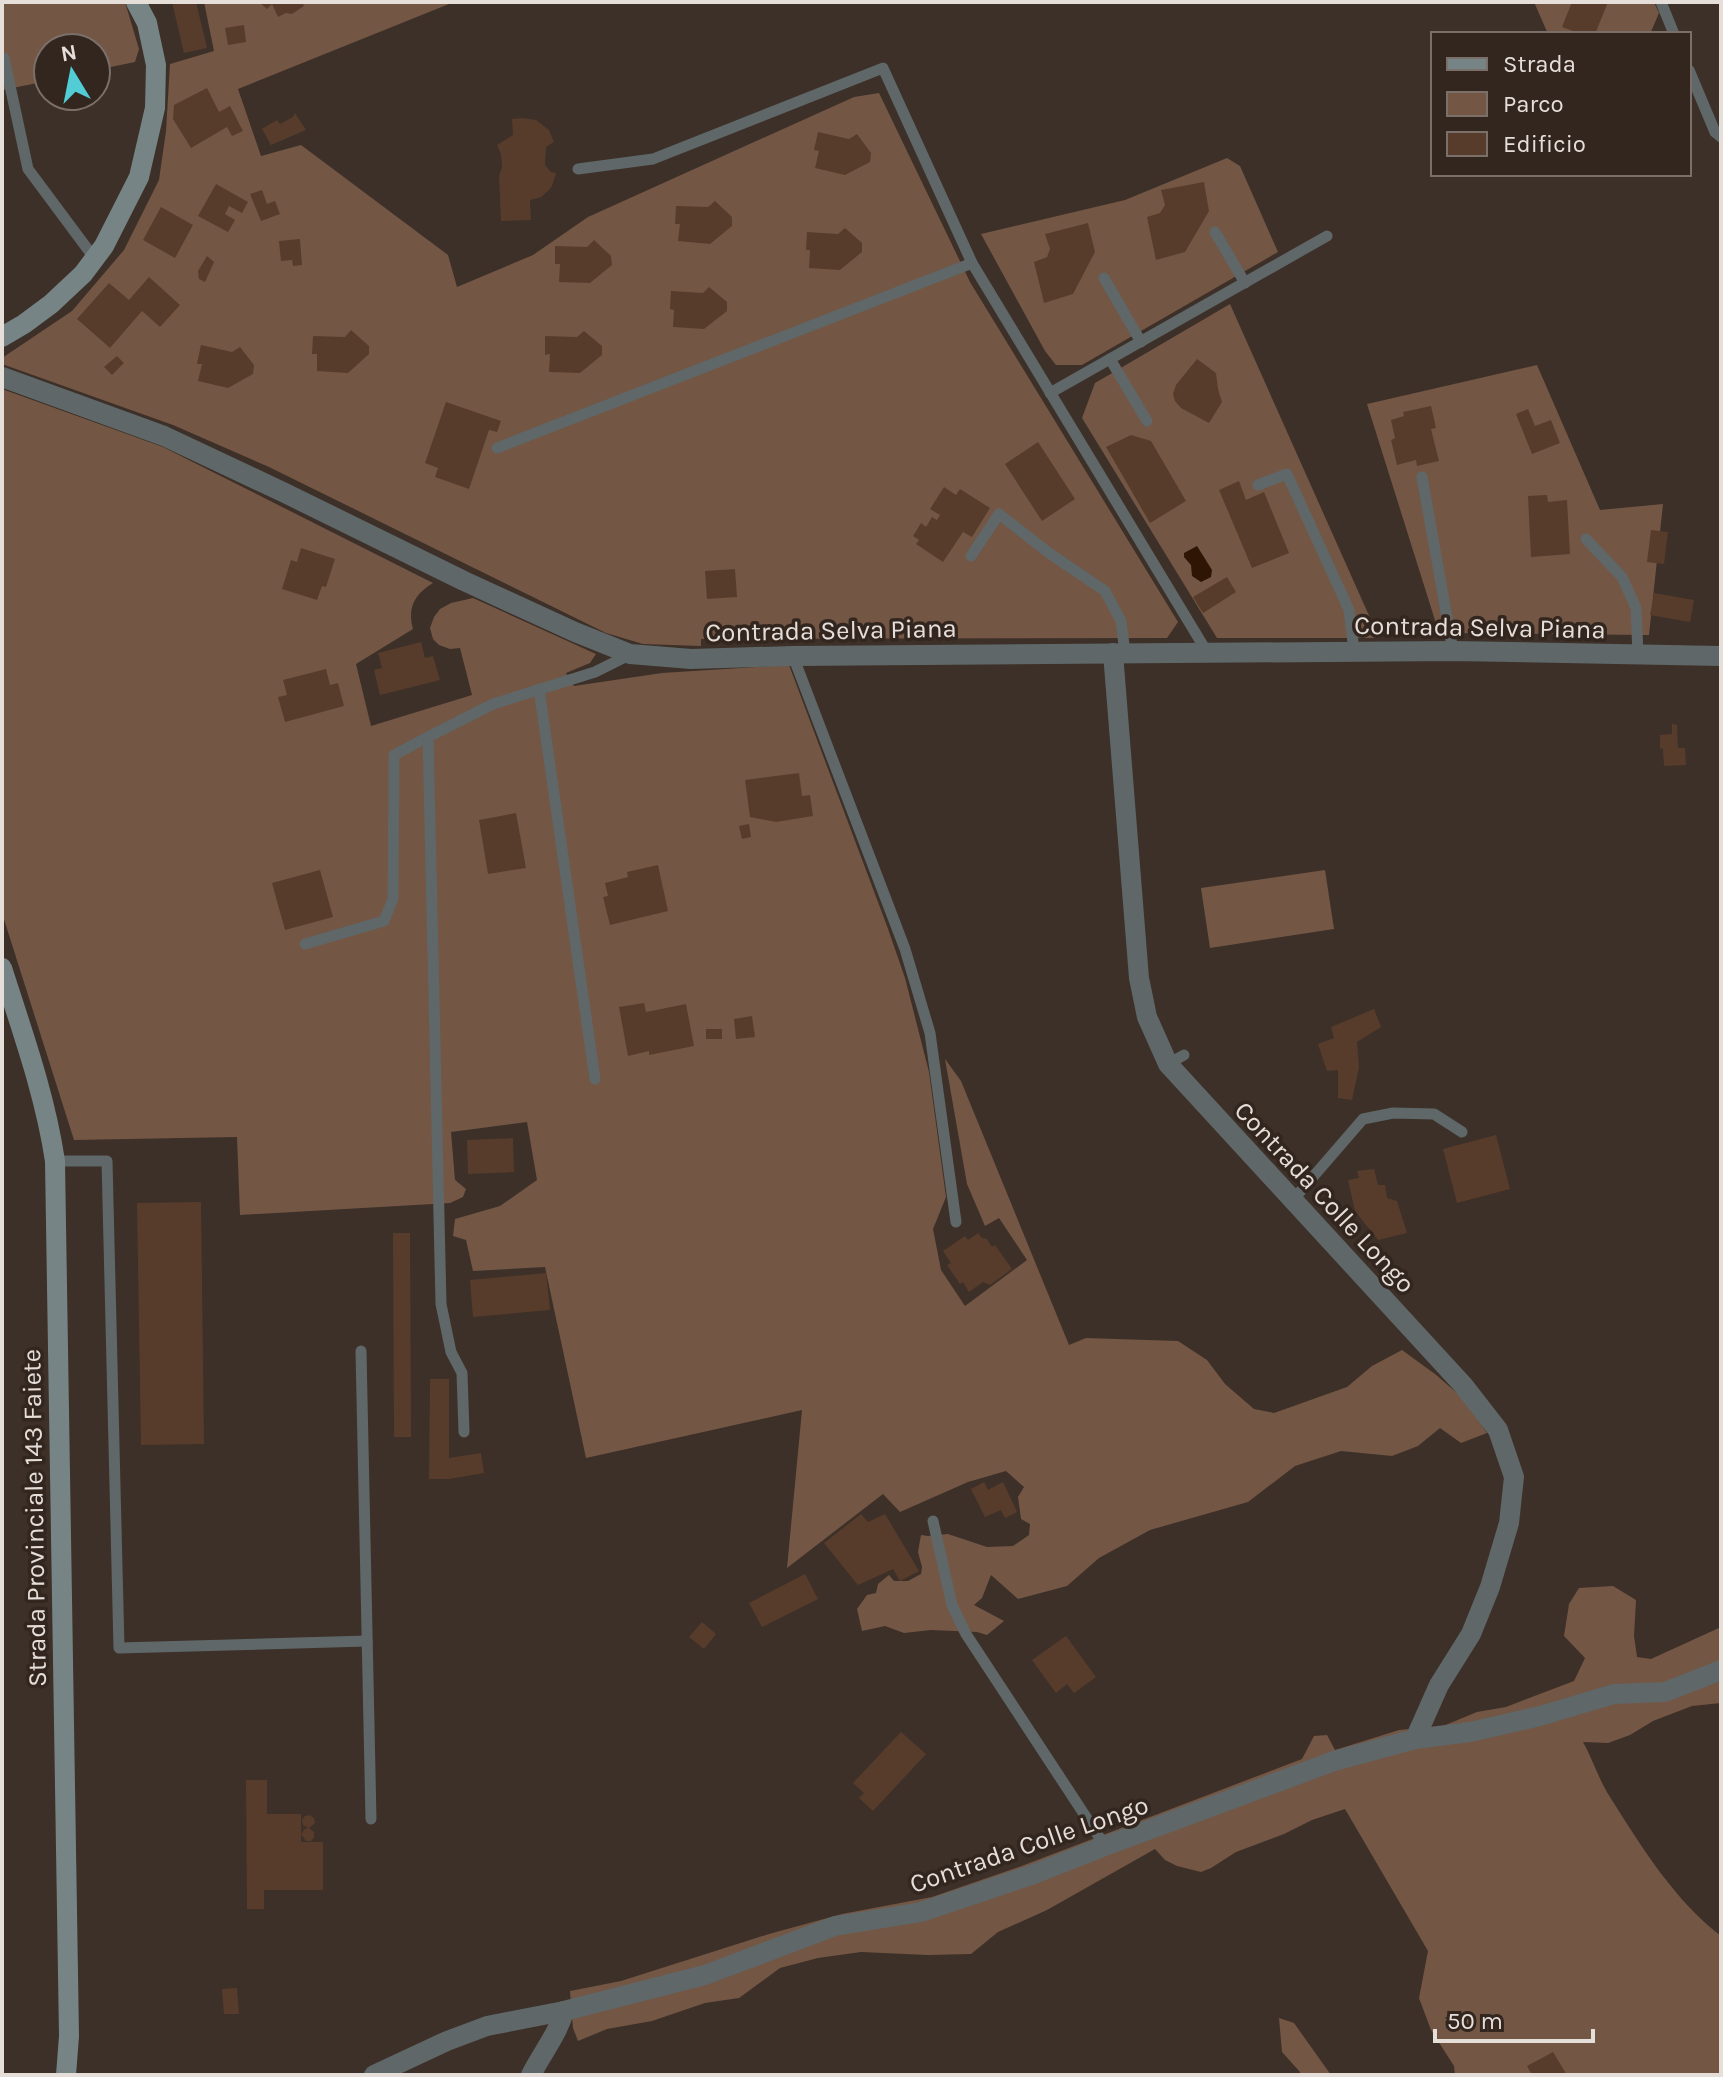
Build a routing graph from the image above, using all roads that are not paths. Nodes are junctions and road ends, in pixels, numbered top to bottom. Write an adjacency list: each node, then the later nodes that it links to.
1 (136, 2): 10 (main road)
2 (1661, 2): 3 (lane)
3 (1673, 32)
4 (2, 58): 10 (lane)
5 (1691, 75): 6 (lane)
6 (1721, 137)
7 (578, 169): 11 (lane)
8 (1215, 232): 13 (lane)
9 (1327, 236): 13 (lane)
10 (95, 259): 14 (main road)
11 (972, 263): 18 (lane); 20 (lane)
12 (1104, 278): 15 (lane)
13 (1245, 283): 15 (lane)
14 (2, 337)
15 (1141, 342): 16 (lane)
16 (1110, 359): 18 (lane); 19 (lane)
17 (2, 377): 29 (street, Contrada Selva Piana)
18 (1050, 393): 27 (lane)
19 (1147, 421)
20 (497, 448)
21 (1422, 477): 26 (lane)
22 (1258, 485): 25 (lane)
23 (1586, 539): 30 (lane)
24 (971, 556): 28 (lane)
25 (1354, 651): 26 (street, Contrada Selva Piana); 27 (street, Contrada Selva Piana)
26 (1453, 651): 30 (street, Contrada Selva Piana)
27 (1207, 652): 28 (street, Contrada Selva Piana)
28 (1119, 653): 31 (street, Contrada Selva Piana); 40 (street, Contrada Colle Longo)
29 (630, 654): 31 (street, Contrada Selva Piana); 33 (lane)
30 (1638, 655): 32 (street, Contrada Selva Piana)
31 (793, 656): 41 (lane)
32 (1721, 656)
33 (539, 689): 34 (lane); 37 (lane)
34 (428, 737): 35 (lane); 43 (lane)
35 (305, 944)
36 (2, 968): 39 (main road, Strada Provinciale 143 Faiete)
37 (595, 1079)
38 (1462, 1132): 40 (lane)
39 (55, 1161): 45 (lane); 51 (main road, Strada Provinciale 143 Faiete)
40 (1293, 1200): 47 (street, Contrada Colle Longo)
41 (956, 1222)
42 (361, 1351): 45 (lane)
43 (464, 1432)
44 (933, 1521): 49 (lane)
45 (367, 1641): 48 (lane)
46 (1721, 1670): 47 (street, Contrada Colle Longo)
47 (1415, 1739): 49 (street, Contrada Colle Longo)
48 (371, 1819)
49 (1105, 1846): 50 (street, Contrada Colle Longo)
50 (564, 2011): 52 (street, Contrada Colle Longo); 53 (street)
51 (66, 2075)
52 (374, 2075)
53 (531, 2075)

